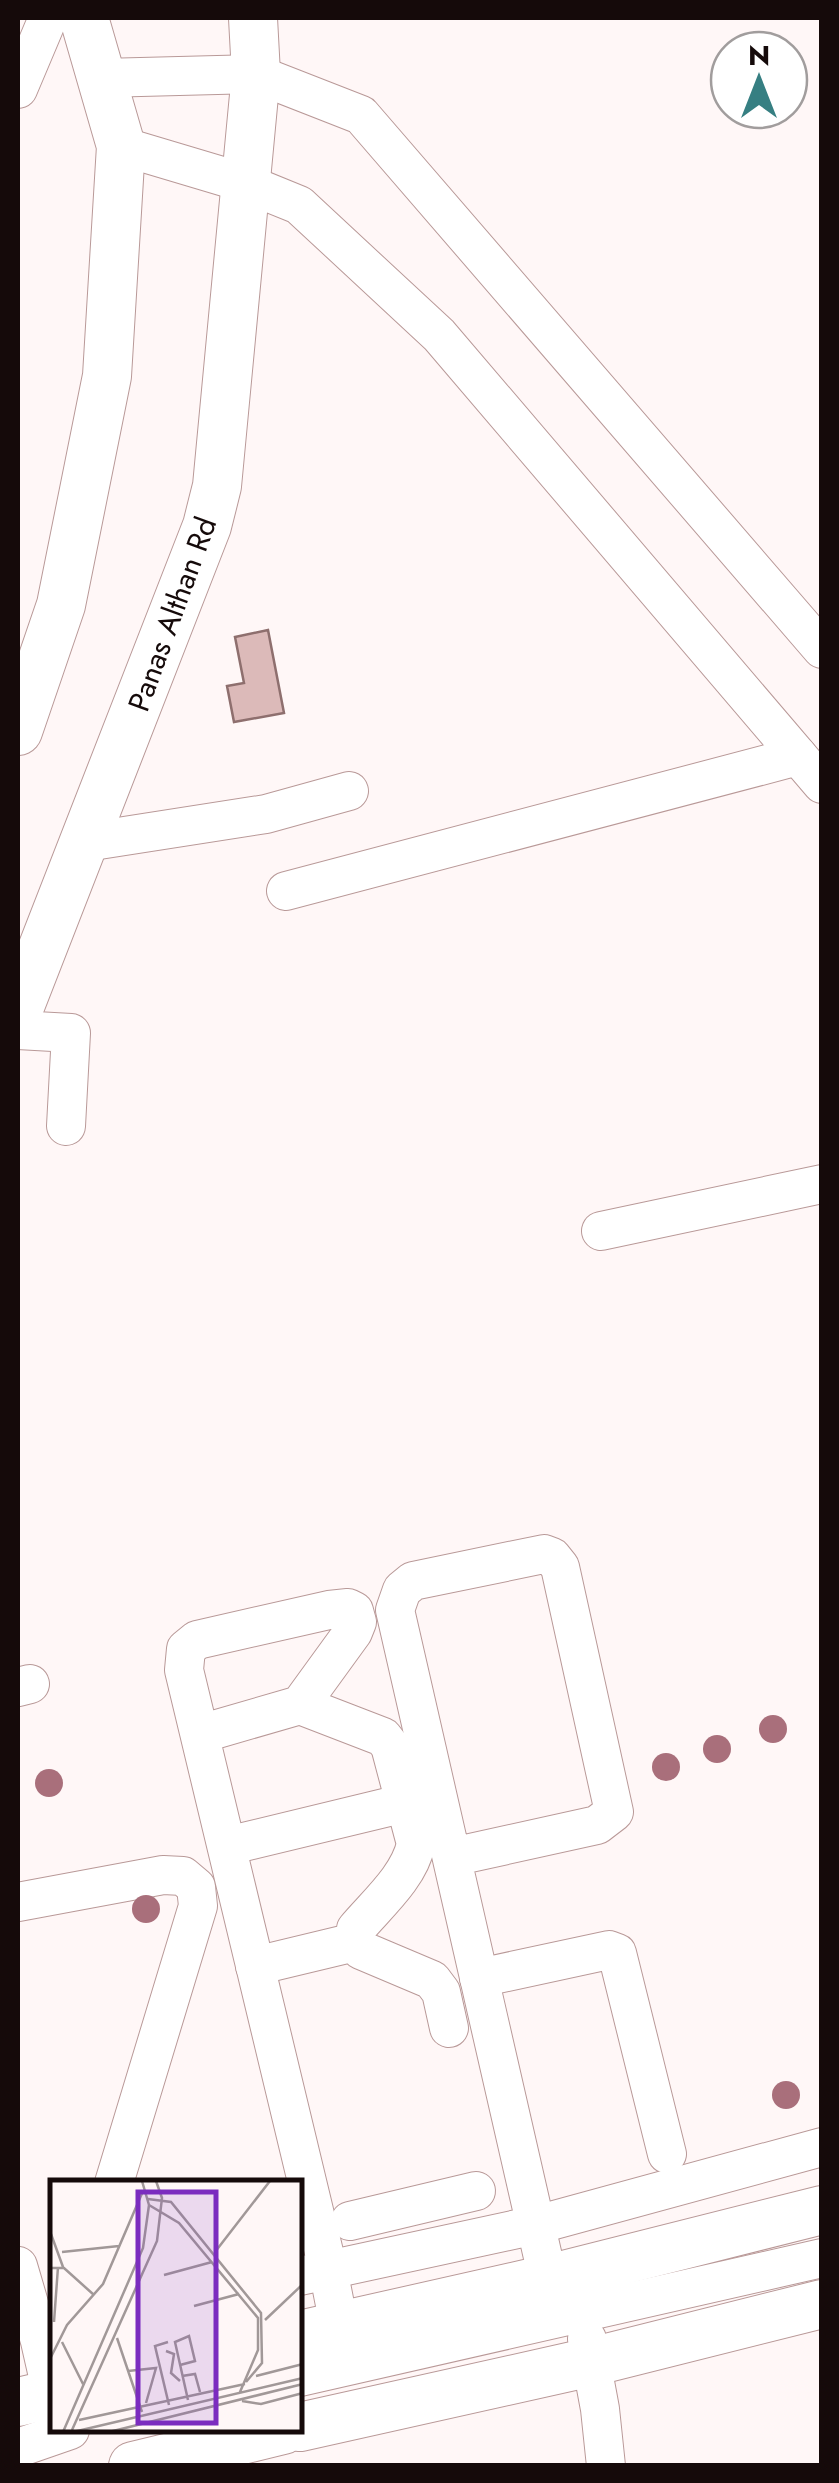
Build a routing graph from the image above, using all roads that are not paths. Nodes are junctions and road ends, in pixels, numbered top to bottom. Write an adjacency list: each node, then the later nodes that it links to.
1 (48, 18): 6 (street)
2 (84, 18): 5 (main road)
3 (254, 18): 4 (main road, Panas Althan Rd)
4 (256, 74): 5 (street); 8 (main road, Panas Althan Rd); 9 (street)
5 (102, 78): 7 (main road)
6 (18, 89)
7 (122, 146): 8 (street); 10 (main road)
8 (245, 183): 11 (street); 13 (main road, Panas Althan Rd)
9 (822, 649)
10 (18, 730)
11 (810, 770): 14 (street)
12 (349, 791): 13 (street)
13 (86, 842): 15 (main road, Panas Althan Rd)
14 (286, 891)
15 (18, 1011)
16 (18, 1030): 17 (street)
17 (66, 1126)
18 (822, 1184): 19 (street)
19 (601, 1231)
20 (300, 1706): 21 (street); 21 (street); 22 (street)
21 (200, 1734): 23 (street)
22 (405, 1803): 23 (street); 26 (street)
23 (227, 1846): 27 (street)
24 (452, 1857): 24 (street); 28 (street)
25 (18, 1902): 32 (street)
26 (356, 1942): 27 (street); 29 (street)
27 (255, 1966): 33 (street)
28 (479, 1978): 31 (street); 37 (street)
29 (449, 2028)
30 (822, 2147): 37 (street)
31 (667, 2154)
32 (115, 2180)
33 (296, 2180)
34 (302, 2210): 40 (street)
35 (822, 2210): 42 (main road)
36 (350, 2221): 38 (street)
37 (536, 2225): 38 (street); 42 (street)
38 (485, 2236): 40 (street)
39 (822, 2258): 42 (street)
40 (314, 2272): 44 (street)
41 (31, 2273): 45 (street)
42 (568, 2288): 44 (main road); 46 (street); 47 (street)
43 (822, 2304): 46 (main road)
44 (320, 2330)
45 (37, 2342): 48 (street)
46 (591, 2362): 51 (main road); 58 (street)
47 (302, 2377)
48 (50, 2387)
49 (50, 2394): 50 (main road)
50 (18, 2402)
51 (302, 2427)
52 (50, 2431): 55 (street)
53 (61, 2433): 56 (street)
54 (271, 2433): 57 (main road)
55 (18, 2437)
56 (18, 2448)
57 (151, 2463)
58 (606, 2466)

